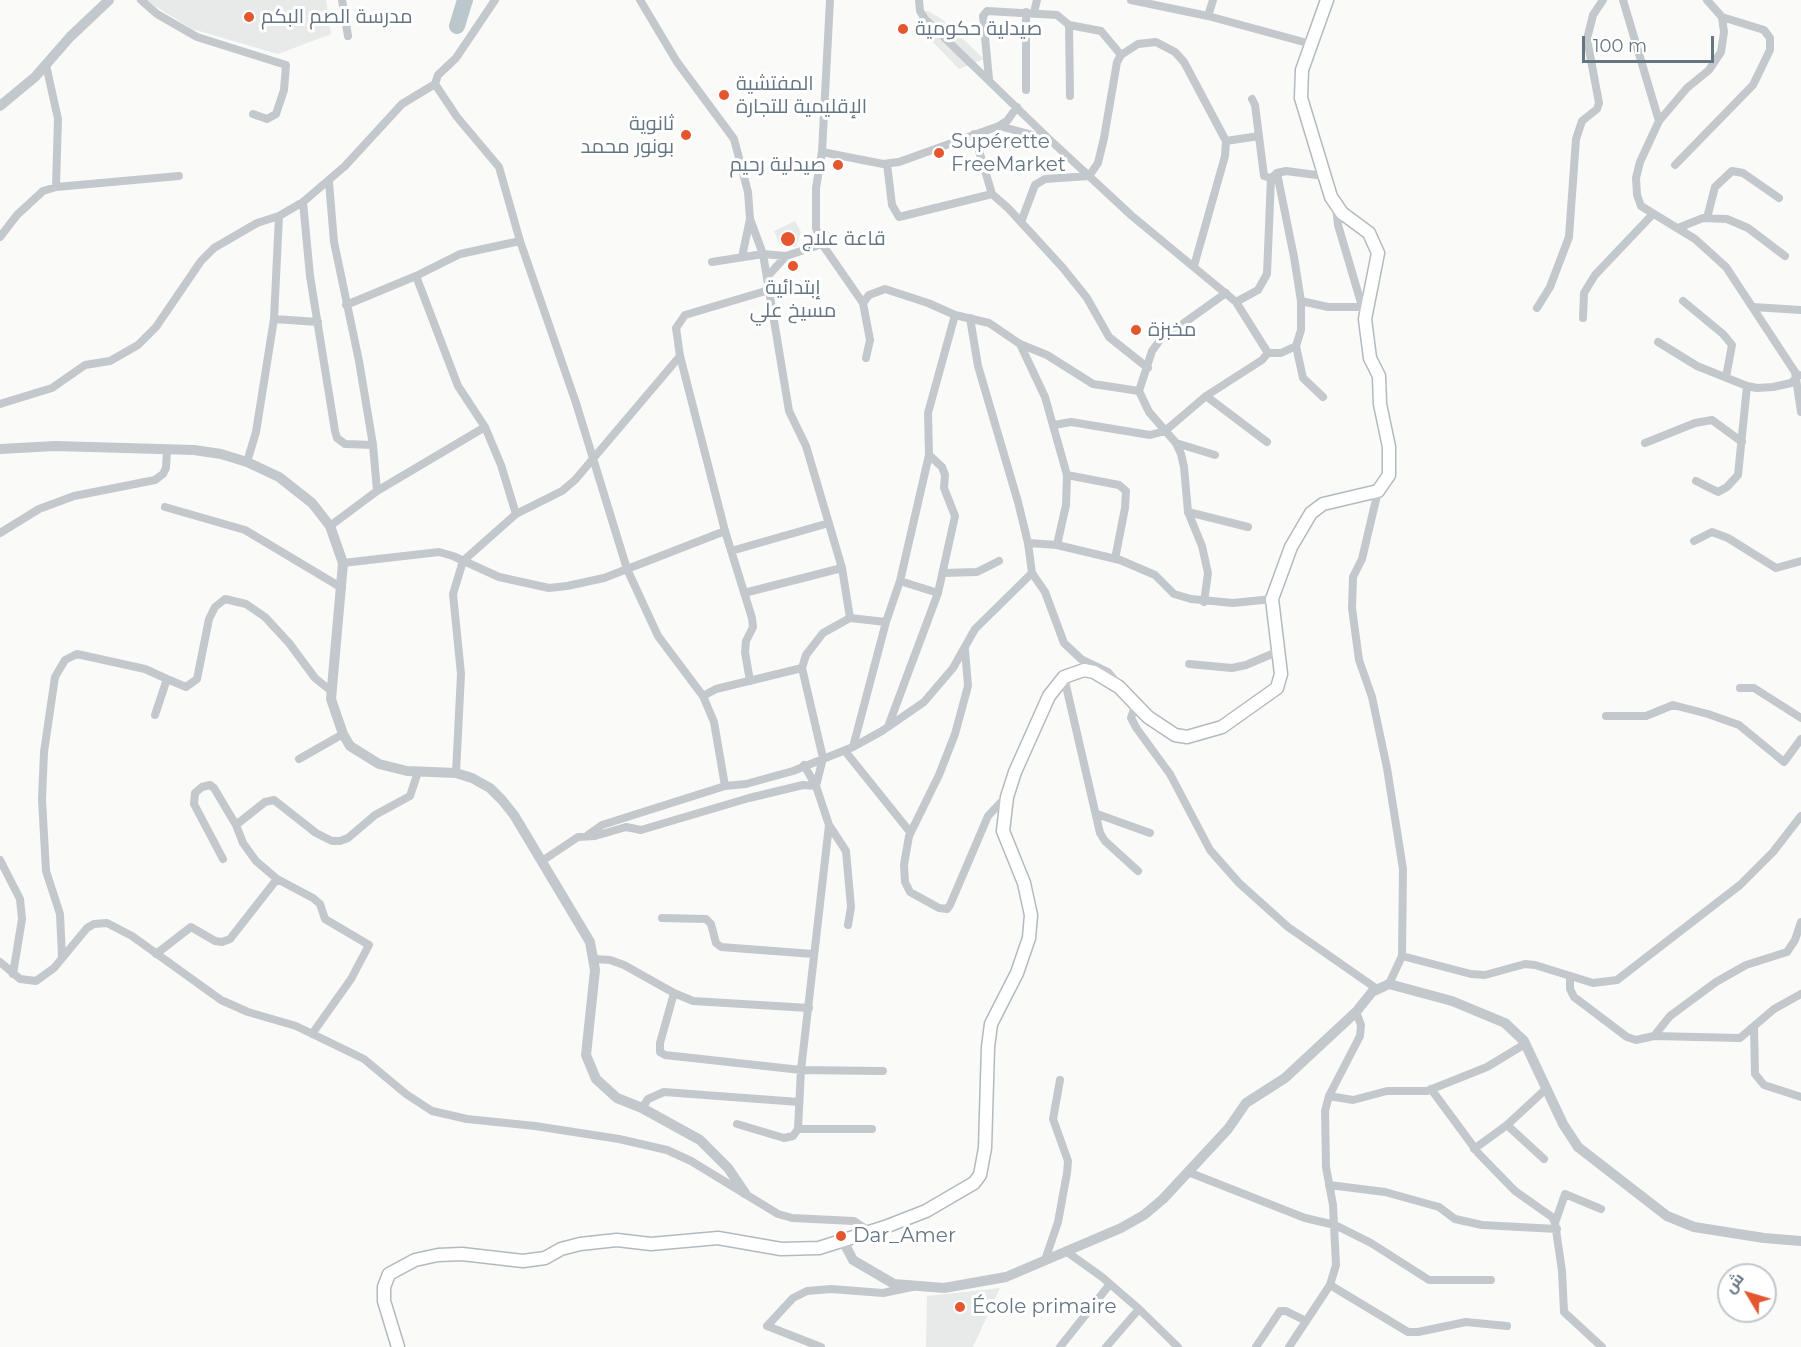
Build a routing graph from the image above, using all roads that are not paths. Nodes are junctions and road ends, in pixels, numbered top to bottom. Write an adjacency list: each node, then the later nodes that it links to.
1 (109, 0): 22 (street)
2 (141, 0): 30 (street)
3 (342, 0): 19 (street)
4 (495, 0): 24 (street)
5 (640, 0): 53 (street)
6 (830, 0): 37 (street)
7 (918, 0): 23 (street)
8 (1037, 0): 15 (street)
9 (1131, 0): 16 (street)
10 (1213, 0): 16 (street)
11 (1327, 0): 20 (main road)
12 (1603, 0): 76 (street)
13 (1623, 0): 31 (street)
14 (1707, 0): 17 (street)
15 (1030, 12): 18 (street); 23 (street); 25 (street)
16 (1208, 16): 20 (street)
17 (1722, 17): 31 (street); 39 (street)
18 (1069, 25): 21 (street); 26 (street)
19 (348, 36)
20 (1311, 44): 43 (main road)
21 (1121, 55): 36 (street); 42 (street)
22 (46, 64): 28 (street); 45 (street)
23 (989, 79): 29 (street)
24 (435, 84): 44 (street); 57 (street)
25 (1026, 90)
26 (1070, 96)
27 (1252, 99): 34 (street)
28 (0, 106)
29 (1017, 107): 32 (street); 35 (street)
30 (253, 114)
31 (1659, 121): 50 (street)
32 (999, 126): 33 (street); 35 (street)
33 (974, 134): 38 (street); 46 (street)
34 (1259, 136): 36 (street); 40 (street)
35 (1049, 140): 42 (street)
36 (1226, 141): 64 (street)
37 (822, 152): 38 (street); 58 (street)
38 (886, 164): 46 (street)
39 (1675, 165)
40 (1274, 175): 43 (street); 69 (street); 71 (street)
41 (179, 176): 45 (street)
42 (1089, 176): 54 (street); 64 (street)
43 (1324, 176): 49 (main road)
44 (329, 182): 48 (street); 73 (street)
45 (56, 187): 56 (street)
46 (992, 194): 54 (street)
47 (1779, 198): 52 (street)
48 (303, 202): 51 (street); 82 (street)
49 (1336, 207): 74 (street); 74 (main road)
50 (1653, 214): 55 (street); 80 (street)
51 (279, 216): 81 (street); 96 (street)
52 (1707, 218): 55 (street); 61 (street)
53 (750, 219): 59 (street); 62 (street)
54 (1022, 222): 89 (street)
55 (1678, 228): 75 (street)
56 (0, 237)
57 (520, 241): 65 (street); 110 (street)
58 (822, 244): 60 (street); 72 (street)
59 (763, 254): 60 (street); 62 (street); 66 (street)
60 (786, 256): 66 (street)
61 (1785, 256)
62 (742, 257): 63 (street)
63 (712, 262)
64 (1194, 266): 68 (street)
65 (416, 276): 73 (street); 99 (street)
66 (767, 277): 67 (street)
67 (769, 290): 87 (street); 119 (street)
68 (1226, 293): 71 (street); 89 (street)
69 (1301, 301): 74 (street); 85 (street)
70 (1683, 301): 91 (street)
71 (1236, 302): 86 (street)
72 (863, 303): 78 (street); 88 (street)
73 (346, 305): 105 (street)
74 (1365, 307): 115 (main road)
75 (1753, 307): 77 (street); 90 (street)
76 (1538, 308)
77 (1801, 310)
78 (955, 315): 79 (street); 108 (street)
79 (970, 318): 84 (street); 125 (street)
80 (1583, 318)
81 (273, 319): 82 (street); 111 (street)
82 (318, 321): 105 (street)
83 (1658, 342): 91 (street)
84 (1020, 345): 93 (street); 98 (street)
85 (1296, 346): 86 (street); 95 (street)
86 (1268, 353): 94 (street)
87 (680, 356): 110 (street); 122 (street)
88 (866, 358)
89 (1148, 368): 93 (street)
90 (1799, 376): 92 (street); 97 (street)
91 (1726, 377): 92 (street)
92 (1747, 386): 102 (street)
93 (1139, 391): 100 (street)
94 (1206, 396): 100 (street); 101 (street)
95 (1323, 397)
96 (0, 404)
97 (1801, 412)
98 (1054, 425): 100 (street); 112 (street)
99 (485, 427): 114 (street); 118 (street)
100 (1165, 431): 103 (street)
101 (1266, 442)
102 (1742, 442): 104 (street); 113 (street)
103 (1176, 443): 109 (street); 117 (street)
104 (1645, 443)
105 (373, 445): 114 (street)
106 (0, 449): 107 (street)
107 (167, 449): 111 (street); 123 (street)
108 (929, 455): 135 (street); 137 (street)
109 (1215, 455)
110 (593, 457): 118 (street); 134 (street)
111 (247, 462): 120 (street)
112 (1067, 475): 126 (street); 128 (street)
113 (1696, 481)
114 (376, 491): 120 (street)
115 (1378, 491): 141 (main road); 191 (street)
116 (165, 507): 138 (street)
117 (1188, 512): 121 (street); 142 (street)
118 (516, 514): 129 (street)
119 (829, 523): 127 (street); 133 (street)
120 (330, 526): 132 (street)
121 (1248, 527)
122 (725, 531): 127 (street); 134 (street)
123 (0, 533)
124 (1694, 541): 131 (street)
125 (1028, 543): 126 (street); 136 (street)
126 (1057, 545): 128 (street)
127 (731, 551): 139 (street)
128 (1115, 559): 142 (street)
129 (463, 561): 132 (street); 134 (street); 168 (street)
130 (999, 561): 135 (street)
131 (1801, 561)
132 (344, 563): 138 (street)
133 (842, 568): 139 (street); 143 (street)
134 (627, 569): 155 (street)
135 (943, 573): 140 (street)
136 (1032, 573): 145 (street); 152 (street)
137 (900, 581): 140 (street); 144 (street)
138 (342, 588): 154 (street)
139 (744, 593): 151 (street)
140 (938, 593): 160 (street)
141 (1272, 599): 142 (street); 146 (main road)
142 (1204, 602)
143 (850, 618): 144 (street); 148 (street)
144 (886, 622): 163 (street)
145 (965, 649): 160 (street); 178 (street)
146 (1279, 651): 147 (street); 156 (main road)
147 (1189, 664)
148 (802, 668): 151 (street); 164 (street)
149 (1064, 677): 152 (main road); 172 (main road); 174 (street)
150 (167, 679): 154 (street); 157 (street); 192 (street)
151 (750, 681): 155 (street)
152 (1119, 687): 156 (main road)
153 (1740, 688): 159 (street)
154 (331, 691): 161 (street)
155 (703, 696): 170 (street)
156 (1135, 706): 198 (street)
157 (155, 715)
158 (1606, 716): 162 (street)
159 (1801, 718)
160 (889, 724): 163 (street)
161 (343, 734): 165 (street); 167 (street)
162 (1801, 739)
163 (849, 749): 164 (street); 178 (street)
164 (824, 758): 166 (street); 171 (street)
165 (299, 759)
166 (804, 765): 169 (street); 171 (street)
167 (418, 772): 168 (street); 176 (street)
168 (456, 773): 183 (street)
169 (746, 784): 170 (street); 173 (street)
170 (725, 786): 180 (street)
171 (816, 786): 173 (street); 177 (street)
172 (1007, 797): 178 (street); 228 (main road)
173 (749, 798): 180 (street)
174 (1097, 814): 179 (street); 184 (street)
175 (1801, 816): 196 (street)
176 (236, 825): 181 (street); 185 (street)
177 (829, 825): 188 (street); 190 (street)
178 (910, 832)
179 (1150, 832)
180 (588, 835): 183 (street)
181 (223, 859)
182 (0, 860): 195 (street)
183 (542, 861): 193 (street)
184 (1138, 871)
185 (277, 879): 189 (street); 204 (street)
186 (662, 918): 190 (street)
187 (1801, 922): 205 (street)
188 (848, 925)
189 (156, 954): 192 (street); 204 (street)
190 (813, 954): 201 (street)
191 (1402, 956): 196 (street); 197 (street)
192 (62, 957): 195 (street)
193 (594, 960): 199 (street); 215 (street)
194 (0, 962): 195 (street)
195 (13, 974)
196 (1570, 978): 205 (street)
197 (1389, 984): 198 (street); 206 (street)
198 (1377, 989): 202 (street)
199 (674, 993): 201 (street); 207 (street)
200 (1801, 994): 203 (street)
201 (809, 1008): 207 (street)
202 (1356, 1012): 212 (street); 222 (street)
203 (1755, 1028): 205 (street); 213 (street)
204 (312, 1034): 224 (street)
205 (1654, 1036)
206 (1526, 1044): 210 (street); 211 (street)
207 (801, 1070): 208 (street); 214 (street)
208 (883, 1071)
209 (1060, 1080): 232 (street)
210 (1547, 1088): 217 (street); 230 (street)
211 (1431, 1089): 212 (street); 220 (street)
212 (1329, 1096): 223 (street)
213 (1801, 1097)
214 (799, 1102): 215 (street); 219 (street)
215 (642, 1108): 224 (street)
216 (737, 1124): 219 (street)
217 (1507, 1125): 220 (street); 221 (street)
218 (872, 1128): 219 (street)
219 (798, 1129)
220 (1474, 1149): 227 (street)
221 (1544, 1159)
222 (1188, 1172): 226 (street); 231 (street)
223 (1329, 1185): 226 (street); 227 (street)
224 (745, 1193): 228 (street)
225 (1601, 1209): 227 (street)
226 (1335, 1225): 233 (street); 235 (street)
227 (1556, 1226): 247 (street)
228 (871, 1232): 229 (main road)
229 (843, 1241): 236 (street); 240 (main road)
230 (1801, 1241)
231 (1067, 1252): 232 (street); 234 (street)
232 (1045, 1260): 236 (street)
233 (1491, 1280)
234 (1110, 1284): 237 (street); 242 (street)
235 (1330, 1285): 238 (street); 239 (street)
236 (912, 1286): 241 (street)
237 (1139, 1309): 243 (street); 244 (street)
238 (1306, 1321): 245 (street); 246 (street)
239 (1507, 1326)
240 (398, 1347)
241 (821, 1347)
242 (1060, 1347)
243 (1106, 1347)
244 (1178, 1347)
245 (1256, 1347)
246 (1289, 1347)
247 (1602, 1347)

